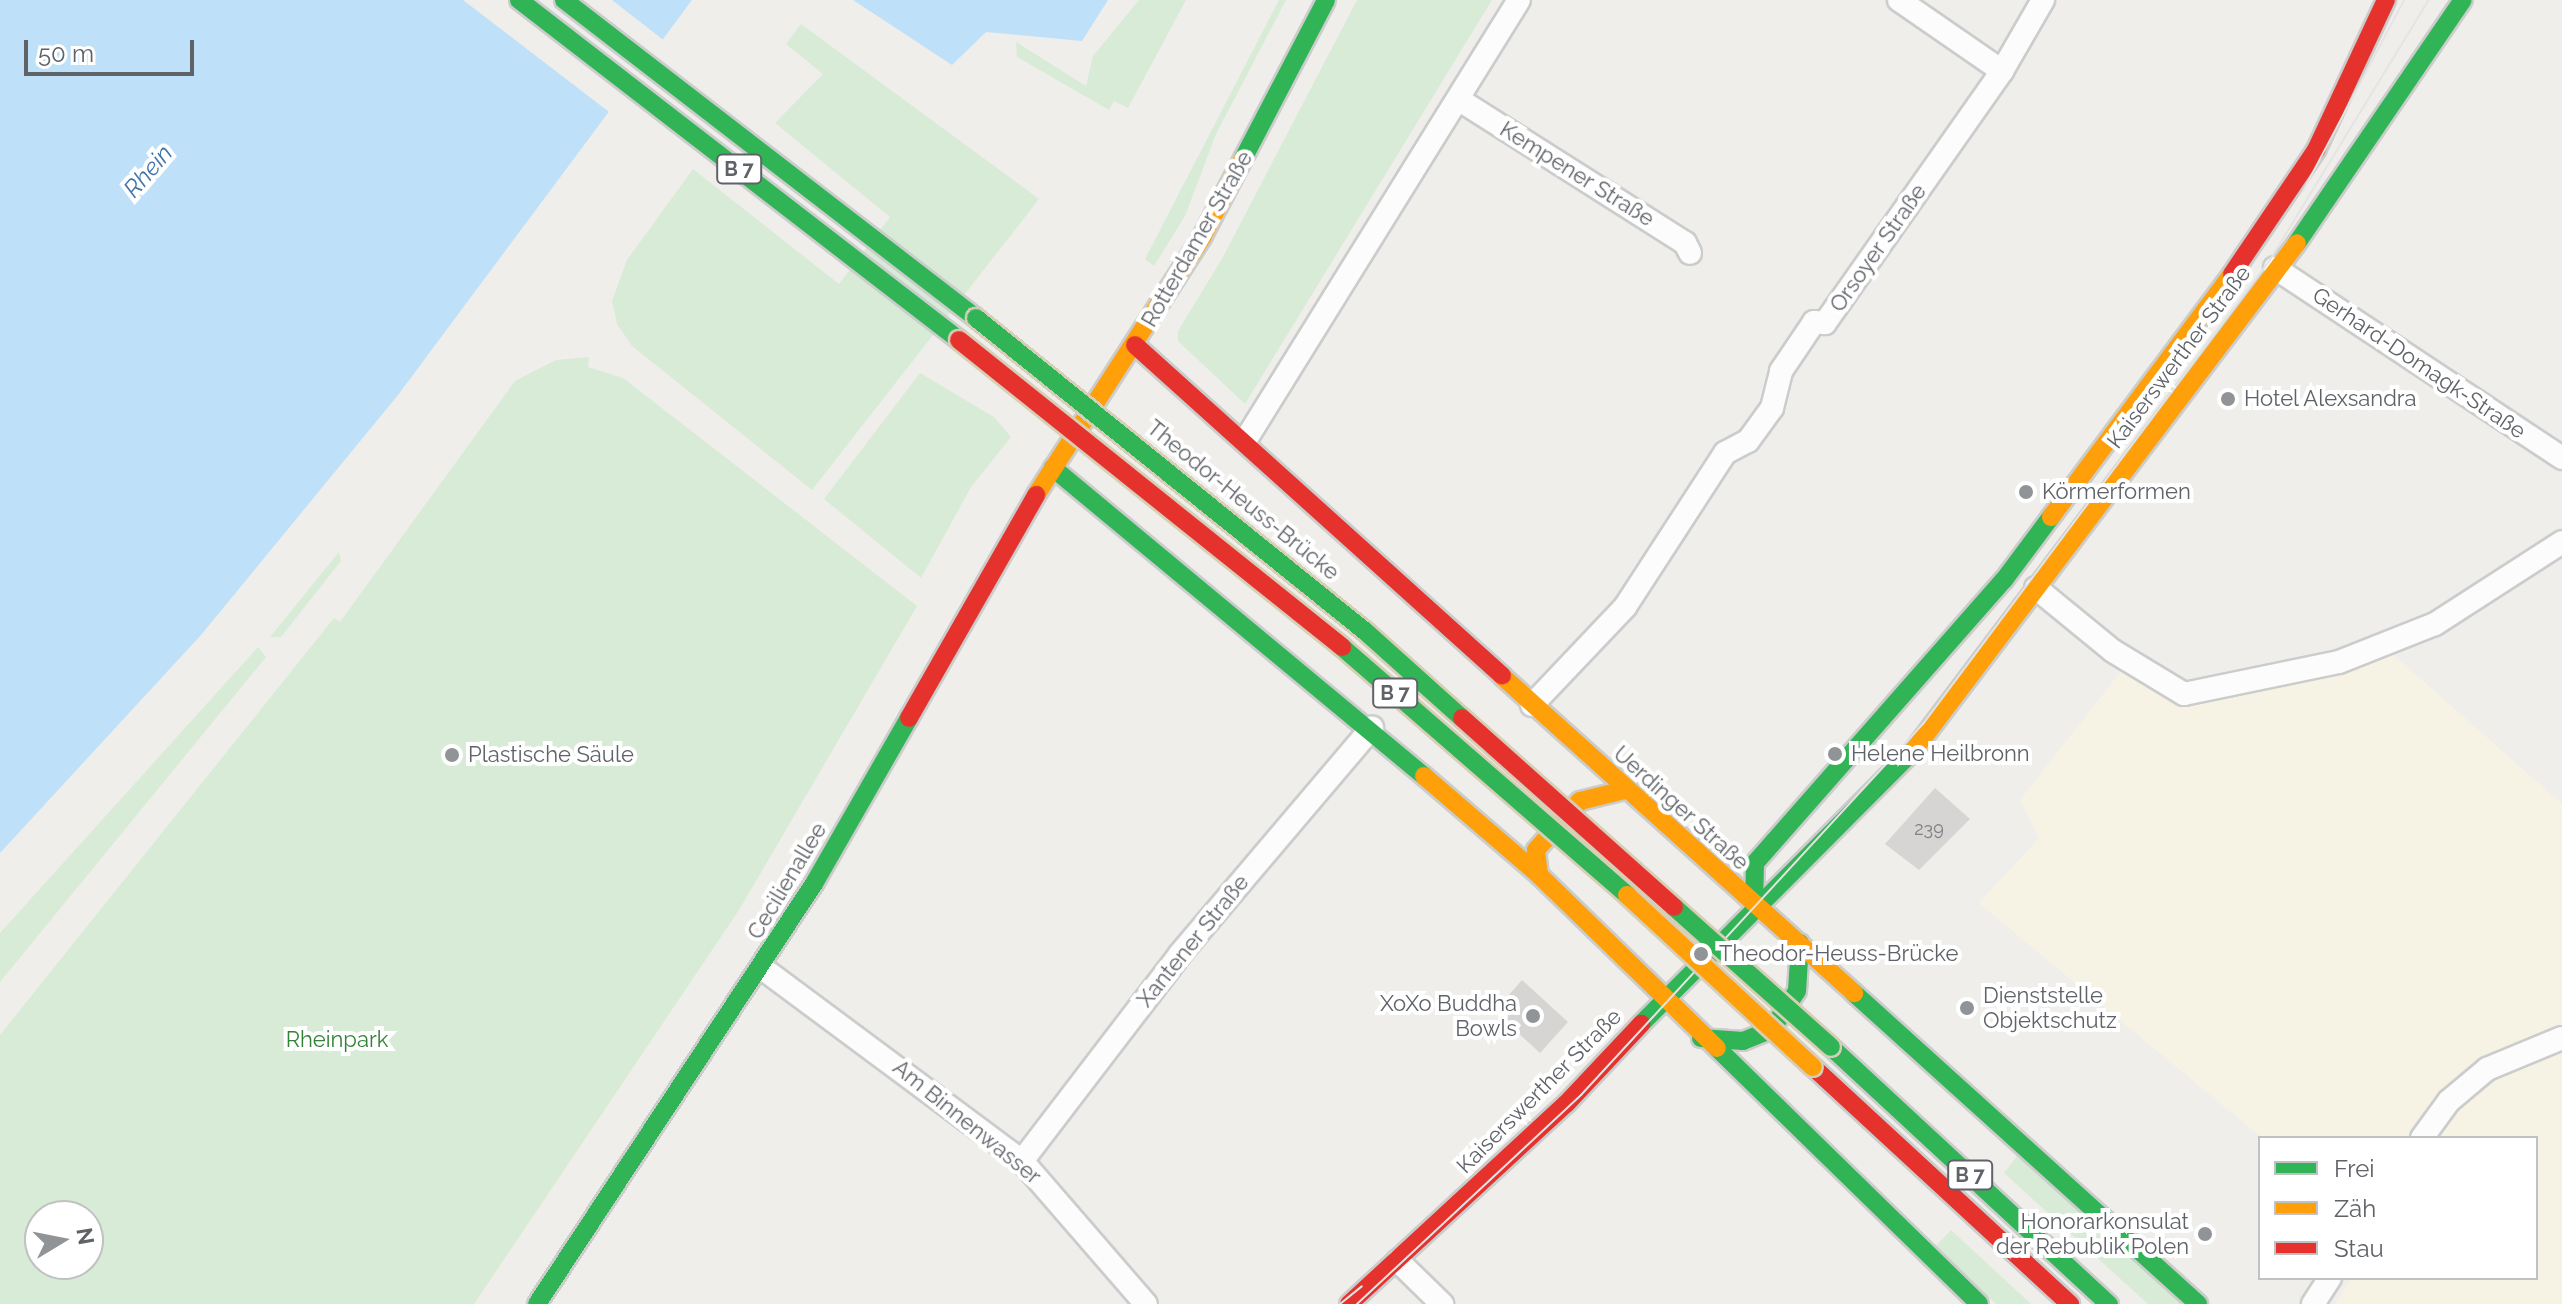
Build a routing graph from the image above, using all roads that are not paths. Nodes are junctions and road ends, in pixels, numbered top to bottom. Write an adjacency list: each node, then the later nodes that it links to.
1 (519, 0): 38 (street, B 7, bridge)
2 (564, 0): 39 (street, Theodor-Heuss-Brücke / B 7, bridge)
3 (1326, 0): 13 (street, Rotterdamer Straße)
4 (1519, 0): 10 (street)
5 (1899, 0): 9 (street)
6 (2043, 0): 9 (street, Orsoyer Straße)
7 (2386, 0): 23 (street, Kaiserswerther Straße)
8 (2463, 0): 12 (street, Kaiserswerther Straße)
9 (2002, 71): 19 (street, Orsoyer Straße)
10 (1458, 99): 11 (street, Kempener Straße); 14 (street)
11 (1690, 253)
12 (2275, 268): 15 (street, Gerhard-Domagk-Straße); 18 (street, Kaiserswerther Straße)
13 (1135, 345): 14 (street, Uerdinger Straße); 16 (street, Rotterdamer Straße)
14 (1245, 441): 19 (street, Uerdinger Straße)
15 (2562, 458)
16 (1053, 468): 20 (street); 25 (street, Cecilienallee)
17 (2562, 542): 18 (street)
18 (2036, 588): 23 (street, Kaiserswerther Straße)
19 (1532, 705): 21 (street, Uerdinger Straße)
20 (1372, 728): 22 (street); 30 (street, Xantener Straße)
21 (1625, 790): 22 (street); 23 (street, Uerdinger Straße)
22 (1539, 875): 26 (street)
23 (1754, 904): 24 (street, Uerdinger Straße); 26 (street, Kaiserswerther Straße)
24 (1800, 943): 27 (street); 40 (street, Uerdinger Straße)
25 (762, 968): 30 (street, Am Binnenwasser); 33 (street, Cecilienallee)
26 (1666, 997): 27 (street); 31 (street, Kaiserswerther Straße)
27 (1701, 1038): 37 (street)
28 (2562, 1038): 29 (street)
29 (2423, 1136)
30 (1022, 1161): 34 (street, Am Binnenwasser)
31 (1398, 1261): 35 (street, Kaiserswerther Straße); 36 (street)
32 (2329, 1280): 41 (street)
33 (537, 1304)
34 (1146, 1304)
35 (1349, 1304)
36 (1442, 1304)
37 (1979, 1304)
38 (2070, 1304)
39 (2109, 1304)
40 (2198, 1304)
41 (2313, 1304)

